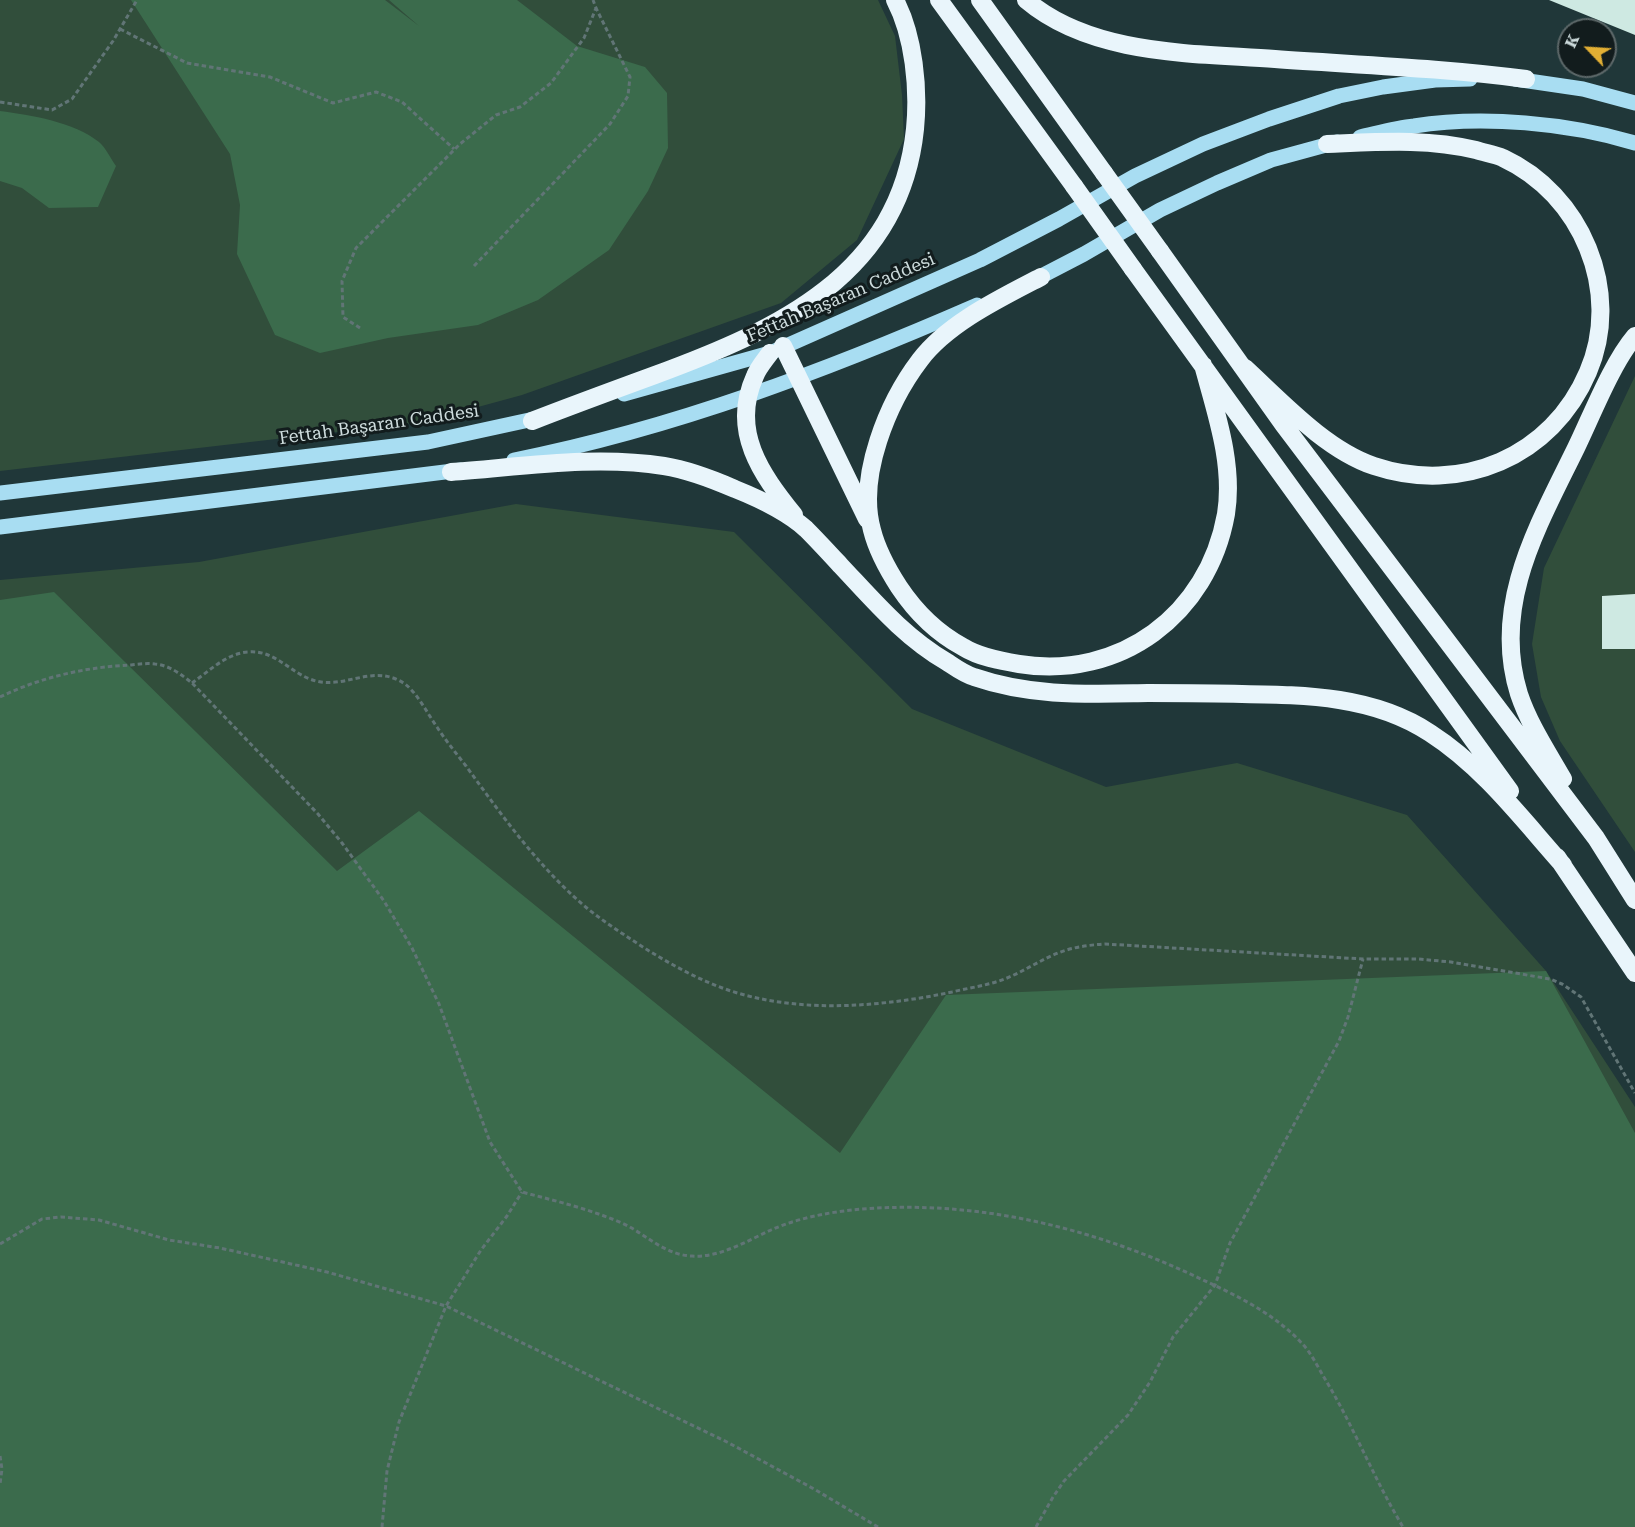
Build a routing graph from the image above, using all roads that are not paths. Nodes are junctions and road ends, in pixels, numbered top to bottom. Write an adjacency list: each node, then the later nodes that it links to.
1 (896, 0): 16 (highway)
2 (939, 0): 12 (highway, bridge)
3 (980, 0): 13 (highway, bridge)
4 (1026, 0): 5 (highway)
5 (1526, 79): 6 (main road, Fettah Başaran Caddesi); 11 (main road, Fettah Başaran Caddesi)
6 (1635, 103)
7 (1635, 143): 8 (main road)
8 (1327, 144): 9 (main road); 13 (highway)
9 (1041, 277): 14 (main road); 21 (highway)
10 (1635, 336): 22 (highway)
11 (776, 350): 14 (highway); 15 (highway); 16 (main road, Fettah Başaran Caddesi)
12 (1203, 365): 21 (highway); 23 (highway)
13 (1245, 368): 22 (highway)
14 (798, 378): 15 (main road); 21 (highway)
15 (748, 395): 17 (main road); 20 (highway)
16 (532, 421): 18 (main road, Fettah Başaran Caddesi)
17 (451, 472): 19 (main road); 20 (highway)
18 (0, 493)
19 (0, 527)
20 (804, 528): 23 (highway)
21 (872, 529)
22 (1596, 838): 24 (highway)
23 (1563, 865): 25 (highway)
24 (1635, 900)
25 (1635, 973)

